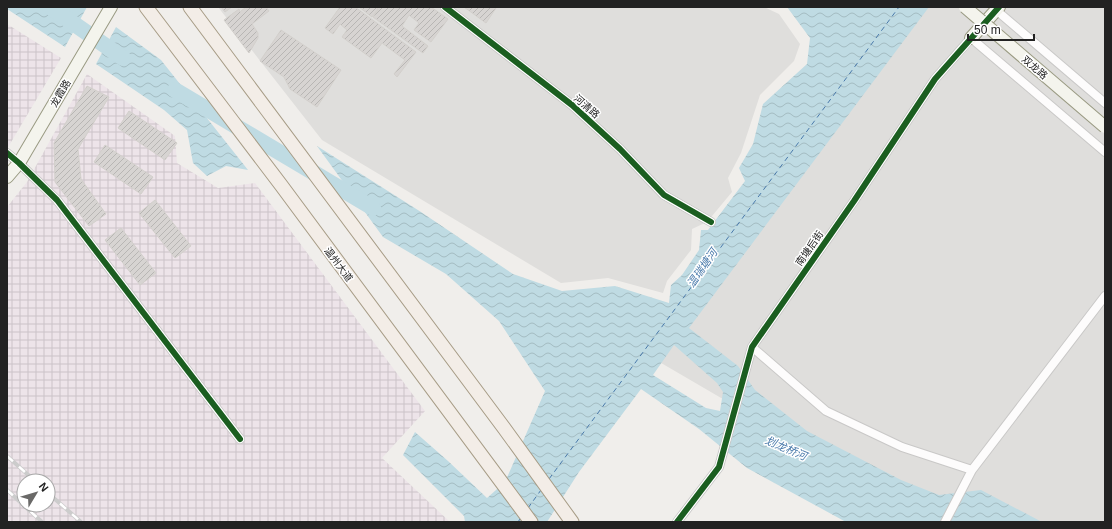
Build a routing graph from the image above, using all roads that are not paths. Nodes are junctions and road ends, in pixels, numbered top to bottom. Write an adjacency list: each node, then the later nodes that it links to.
1 (111, 7): 12 (main road, 龙霞路)
2 (146, 7): 19 (main road, 温州大道)
3 (190, 7): 20 (main road)
4 (445, 7): 14 (street, 河清路)
5 (965, 7): 9 (main road, 双龙路, bridge)
6 (998, 9): 7 (main road, 南塘后街); 8 (street)
7 (971, 38): 10 (street); 16 (street, 南塘后街)
8 (1105, 103)
9 (1105, 127)
10 (1105, 152)
11 (7, 153): 12 (street)
12 (19, 163): 13 (main road, 龙霞路); 17 (street)
13 (7, 178)
14 (711, 222)
15 (1105, 296): 18 (street)
16 (752, 347): 18 (street); 21 (street, 南塘后街)
17 (240, 439)
18 (972, 470): 22 (street)
19 (531, 522)
20 (572, 522)
21 (677, 522)
22 (945, 522)

